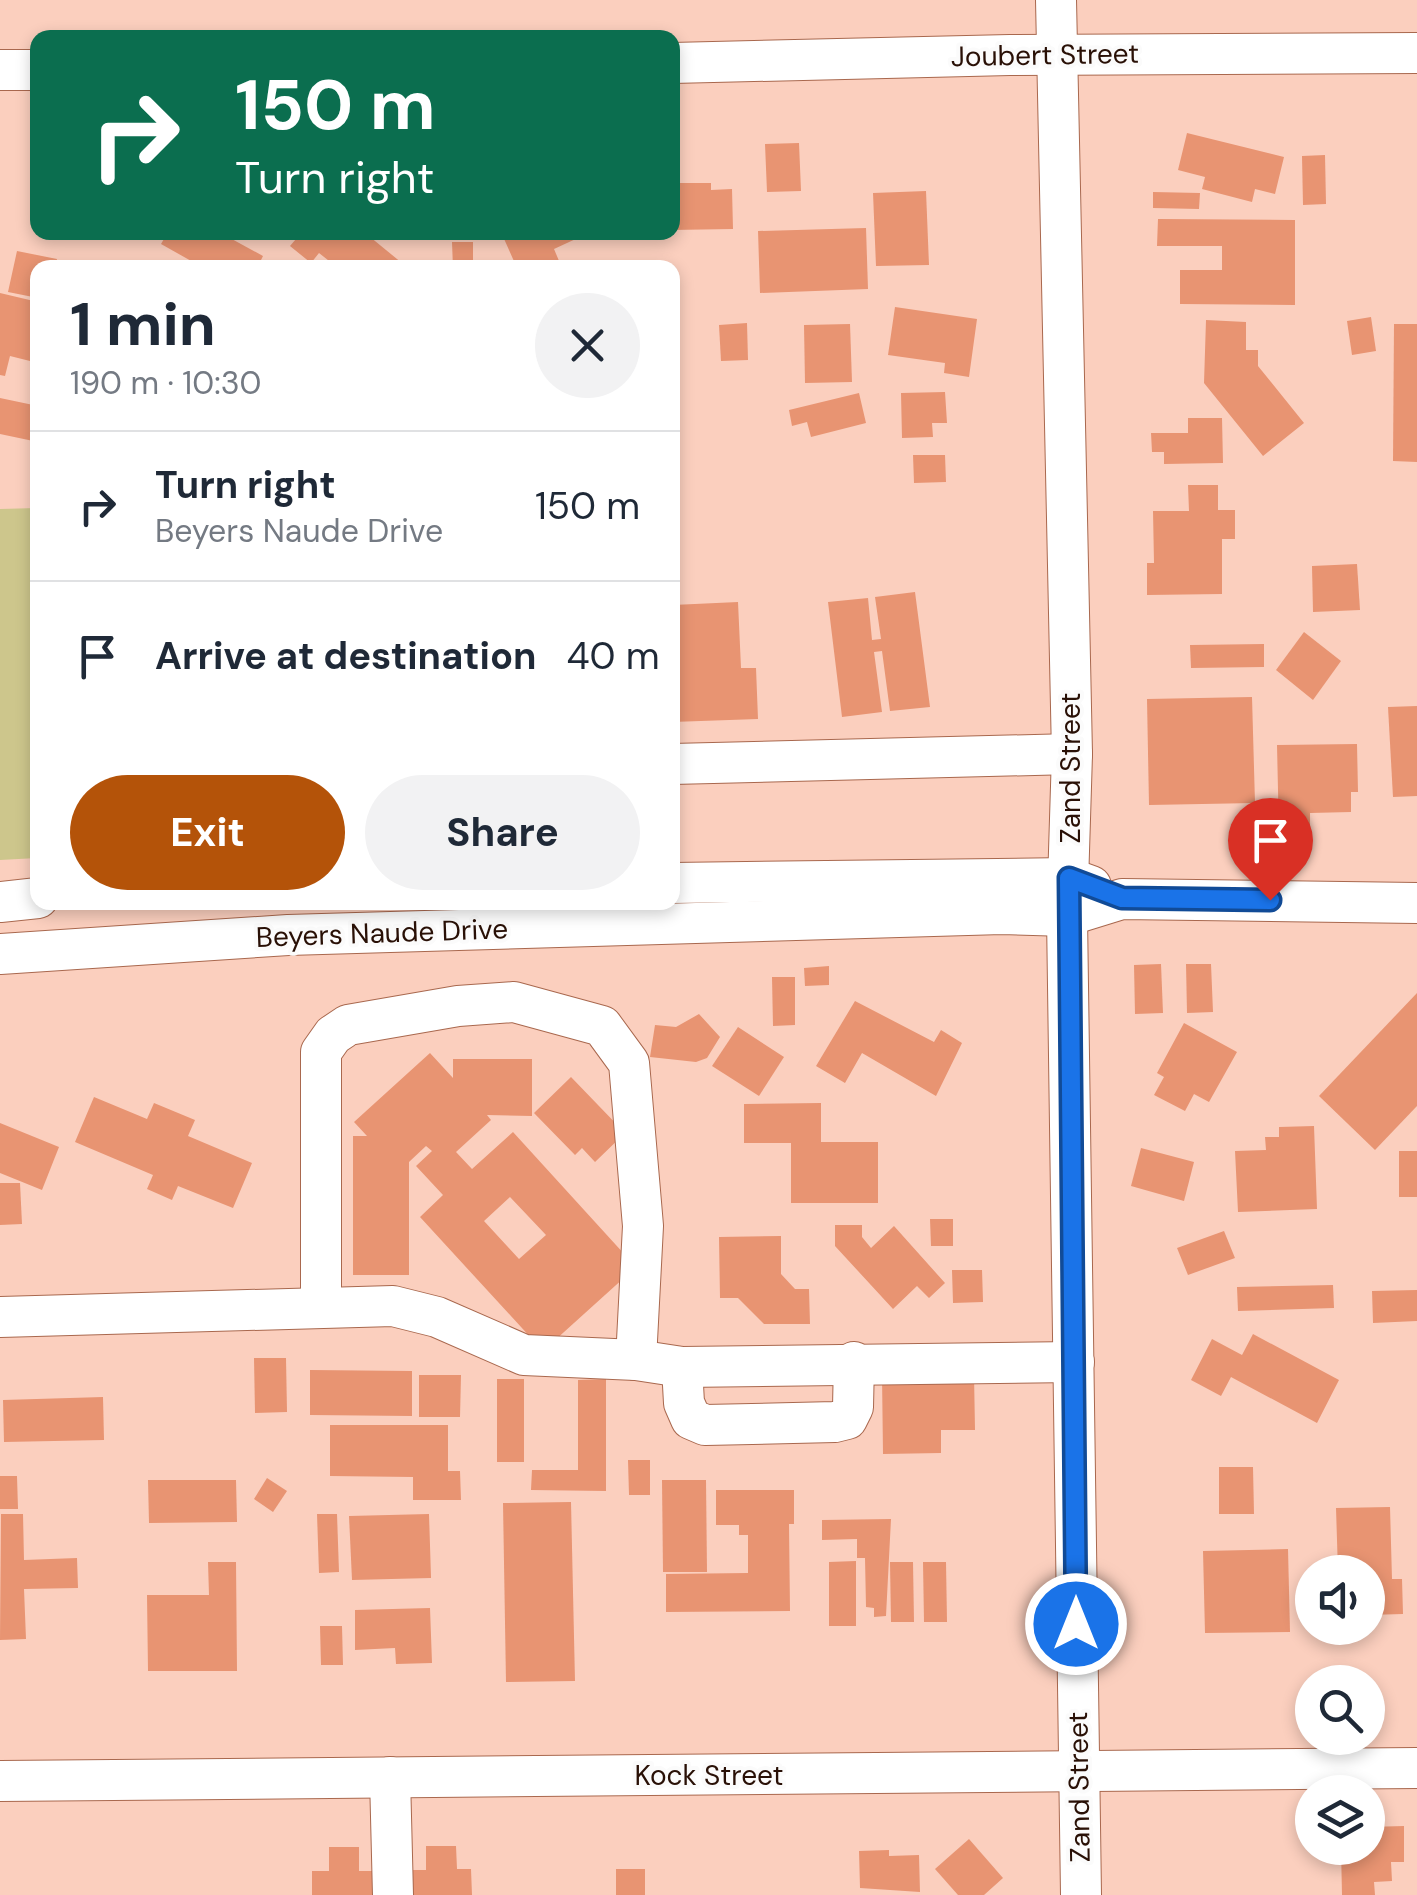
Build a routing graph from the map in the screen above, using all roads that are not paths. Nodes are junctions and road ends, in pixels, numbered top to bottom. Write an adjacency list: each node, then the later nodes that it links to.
1 (1056, 0): 3 (street, Zand Street)
2 (1417, 53): 3 (street, Joubert Street)
3 (1058, 54): 4 (street, Joubert Street); 7 (street, Zand Street)
4 (680, 62)
5 (0, 70): 6 (street)
6 (30, 70)
7 (1072, 754): 8 (street); 10 (street, Zand Street)
8 (680, 764)
9 (680, 883): 10 (street, Beyers Naude Drive)
10 (1068, 897): 13 (street, Beyers Naude Drive); 14 (street, Beyers Naude Drive); 19 (street, Zand Street)
11 (30, 899): 12 (street)
12 (0, 902)
13 (1417, 902)
14 (0, 954)
15 (322, 1306): 16 (street); 17 (street); 17 (street)
16 (0, 1317)
17 (636, 1360): 20 (street)
18 (854, 1362): 19 (street); 20 (street); 20 (street)
19 (1074, 1362): 22 (street, Zand Street)
20 (682, 1367)
21 (1417, 1768): 22 (street, Kock Street)
22 (1078, 1773): 23 (street, Kock Street); 26 (street, Zand Street)
23 (390, 1776): 24 (street, Kock Street); 25 (street)
24 (0, 1781)
25 (393, 1895)
26 (1081, 1895)

